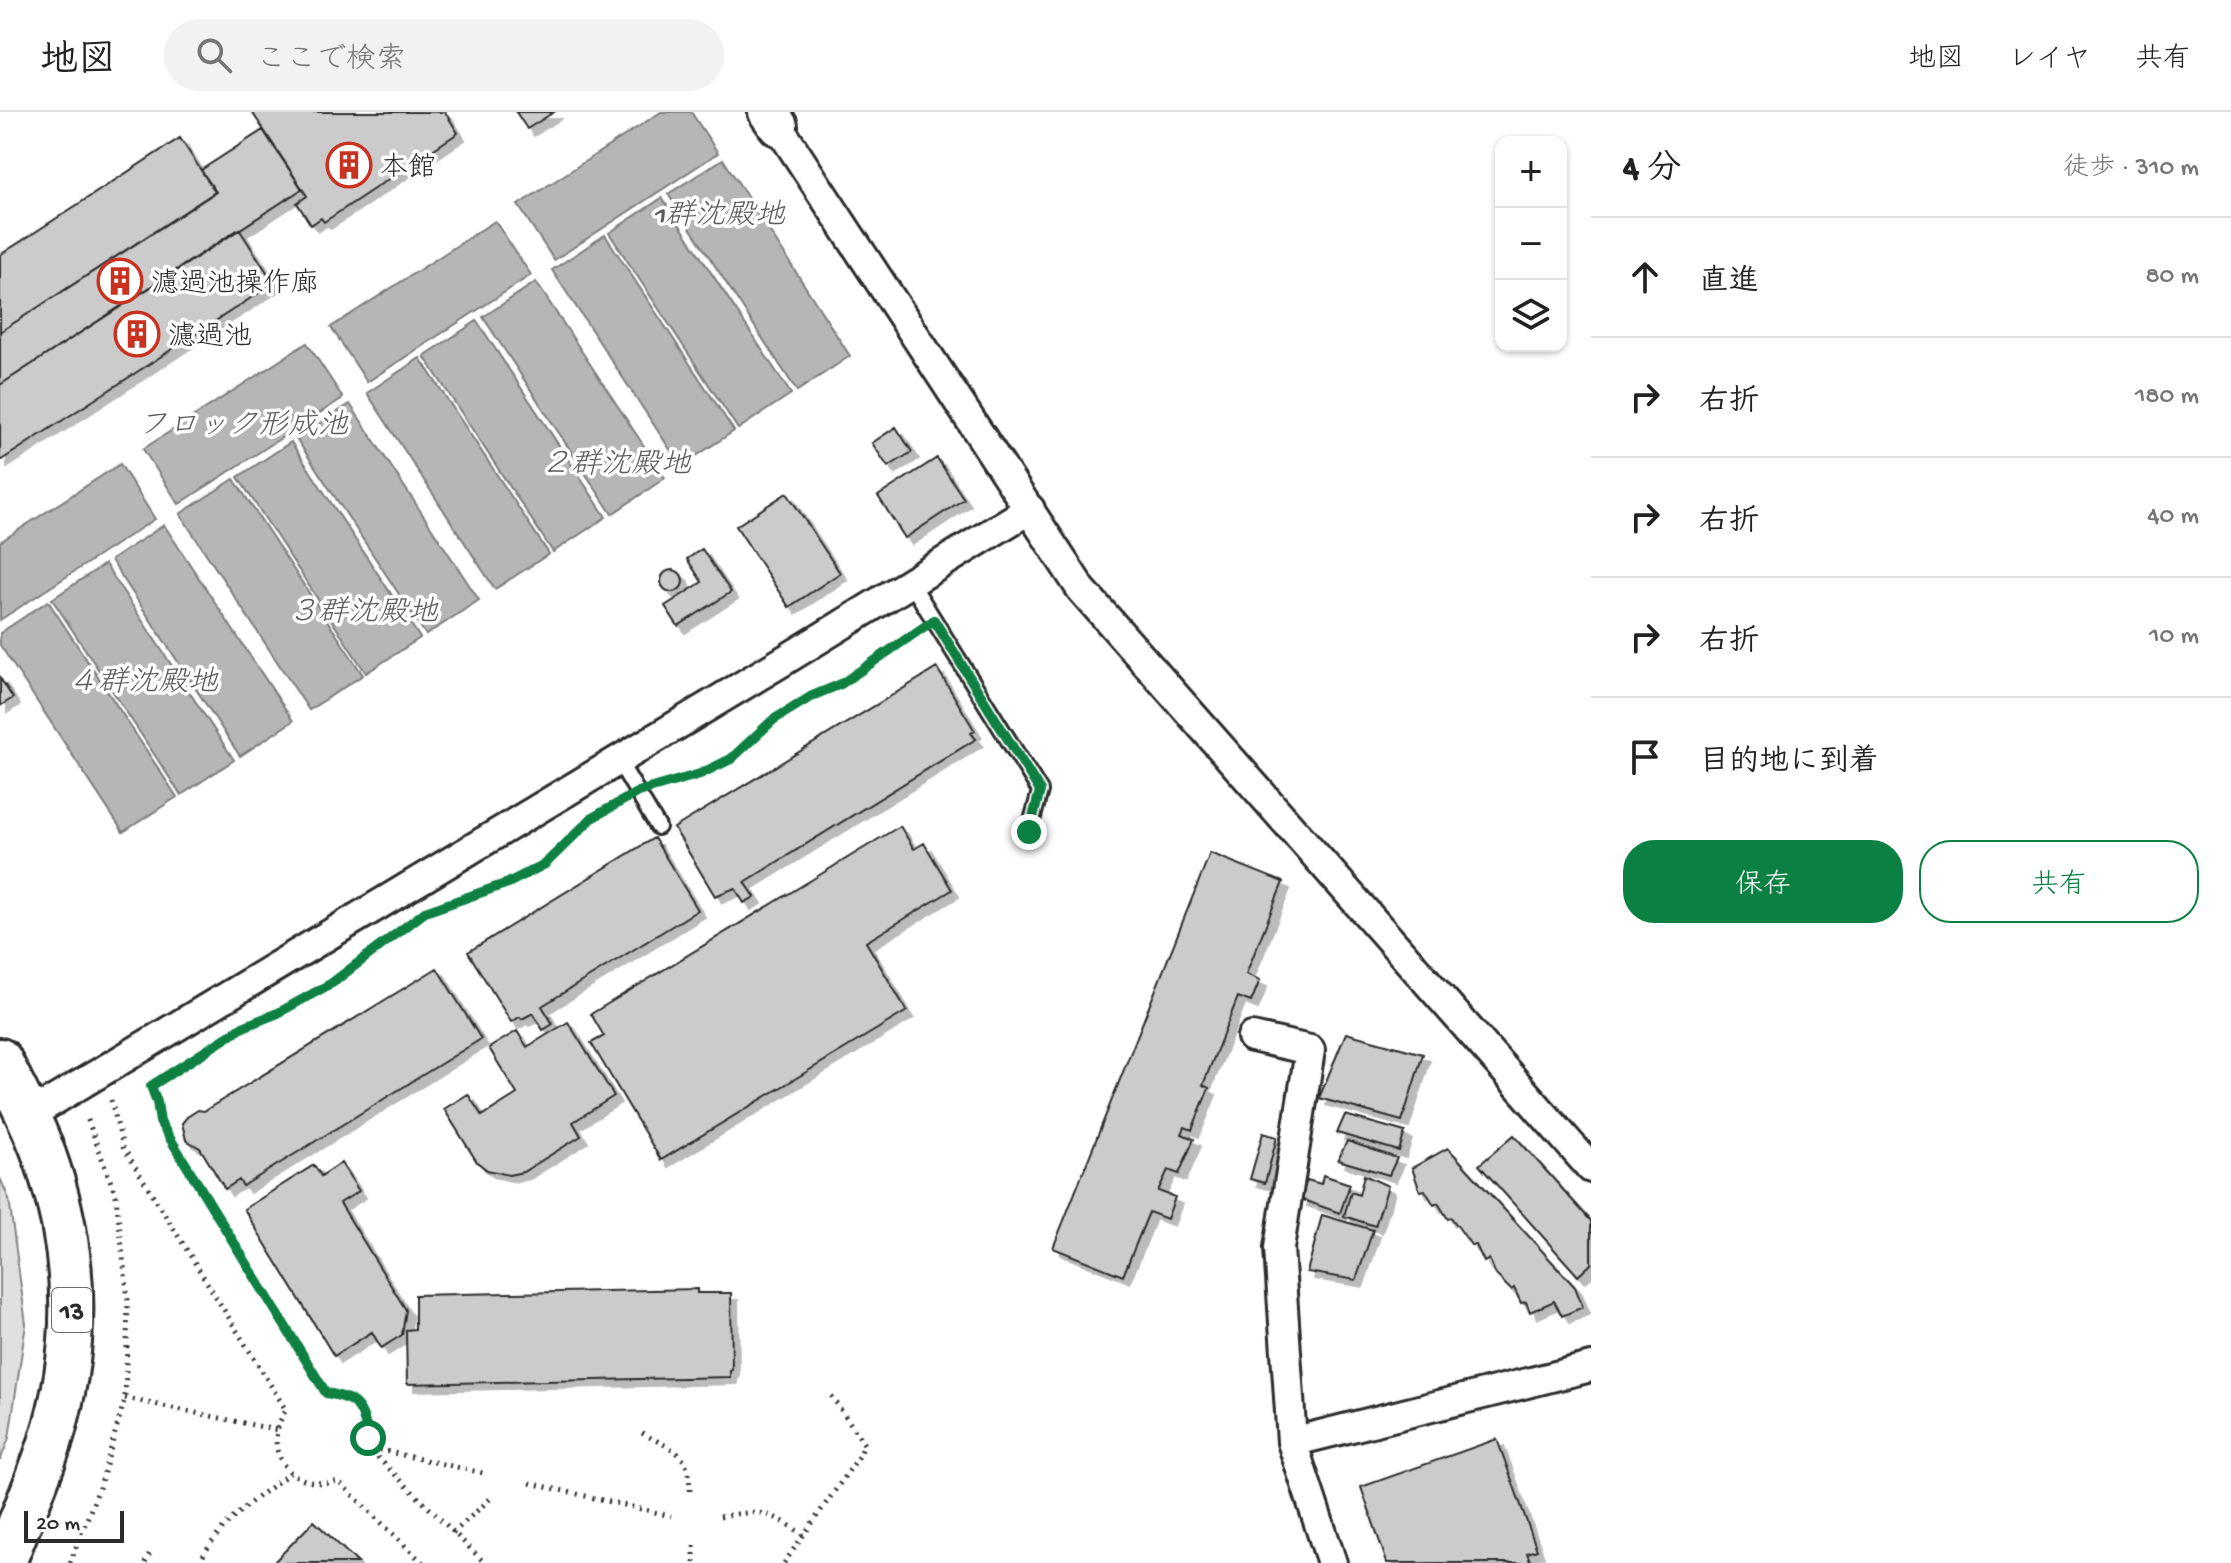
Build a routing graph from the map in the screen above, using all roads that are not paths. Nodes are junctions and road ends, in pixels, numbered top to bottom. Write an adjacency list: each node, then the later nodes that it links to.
1 (773, 119): 2 (street)
2 (1030, 509): 3 (street); 10 (street)
3 (911, 583): 4 (street); 6 (lane)
4 (618, 760): 5 (lane); 9 (street)
5 (658, 827)
6 (1029, 832)
7 (1252, 1037): 12 (street)
8 (0, 1060): 9 (main road, 13)
9 (28, 1116): 13 (main road, 13)
10 (1591, 1168)
11 (1591, 1367): 12 (street)
12 (1292, 1442): 14 (street)
13 (4, 1563)
14 (1332, 1563)

